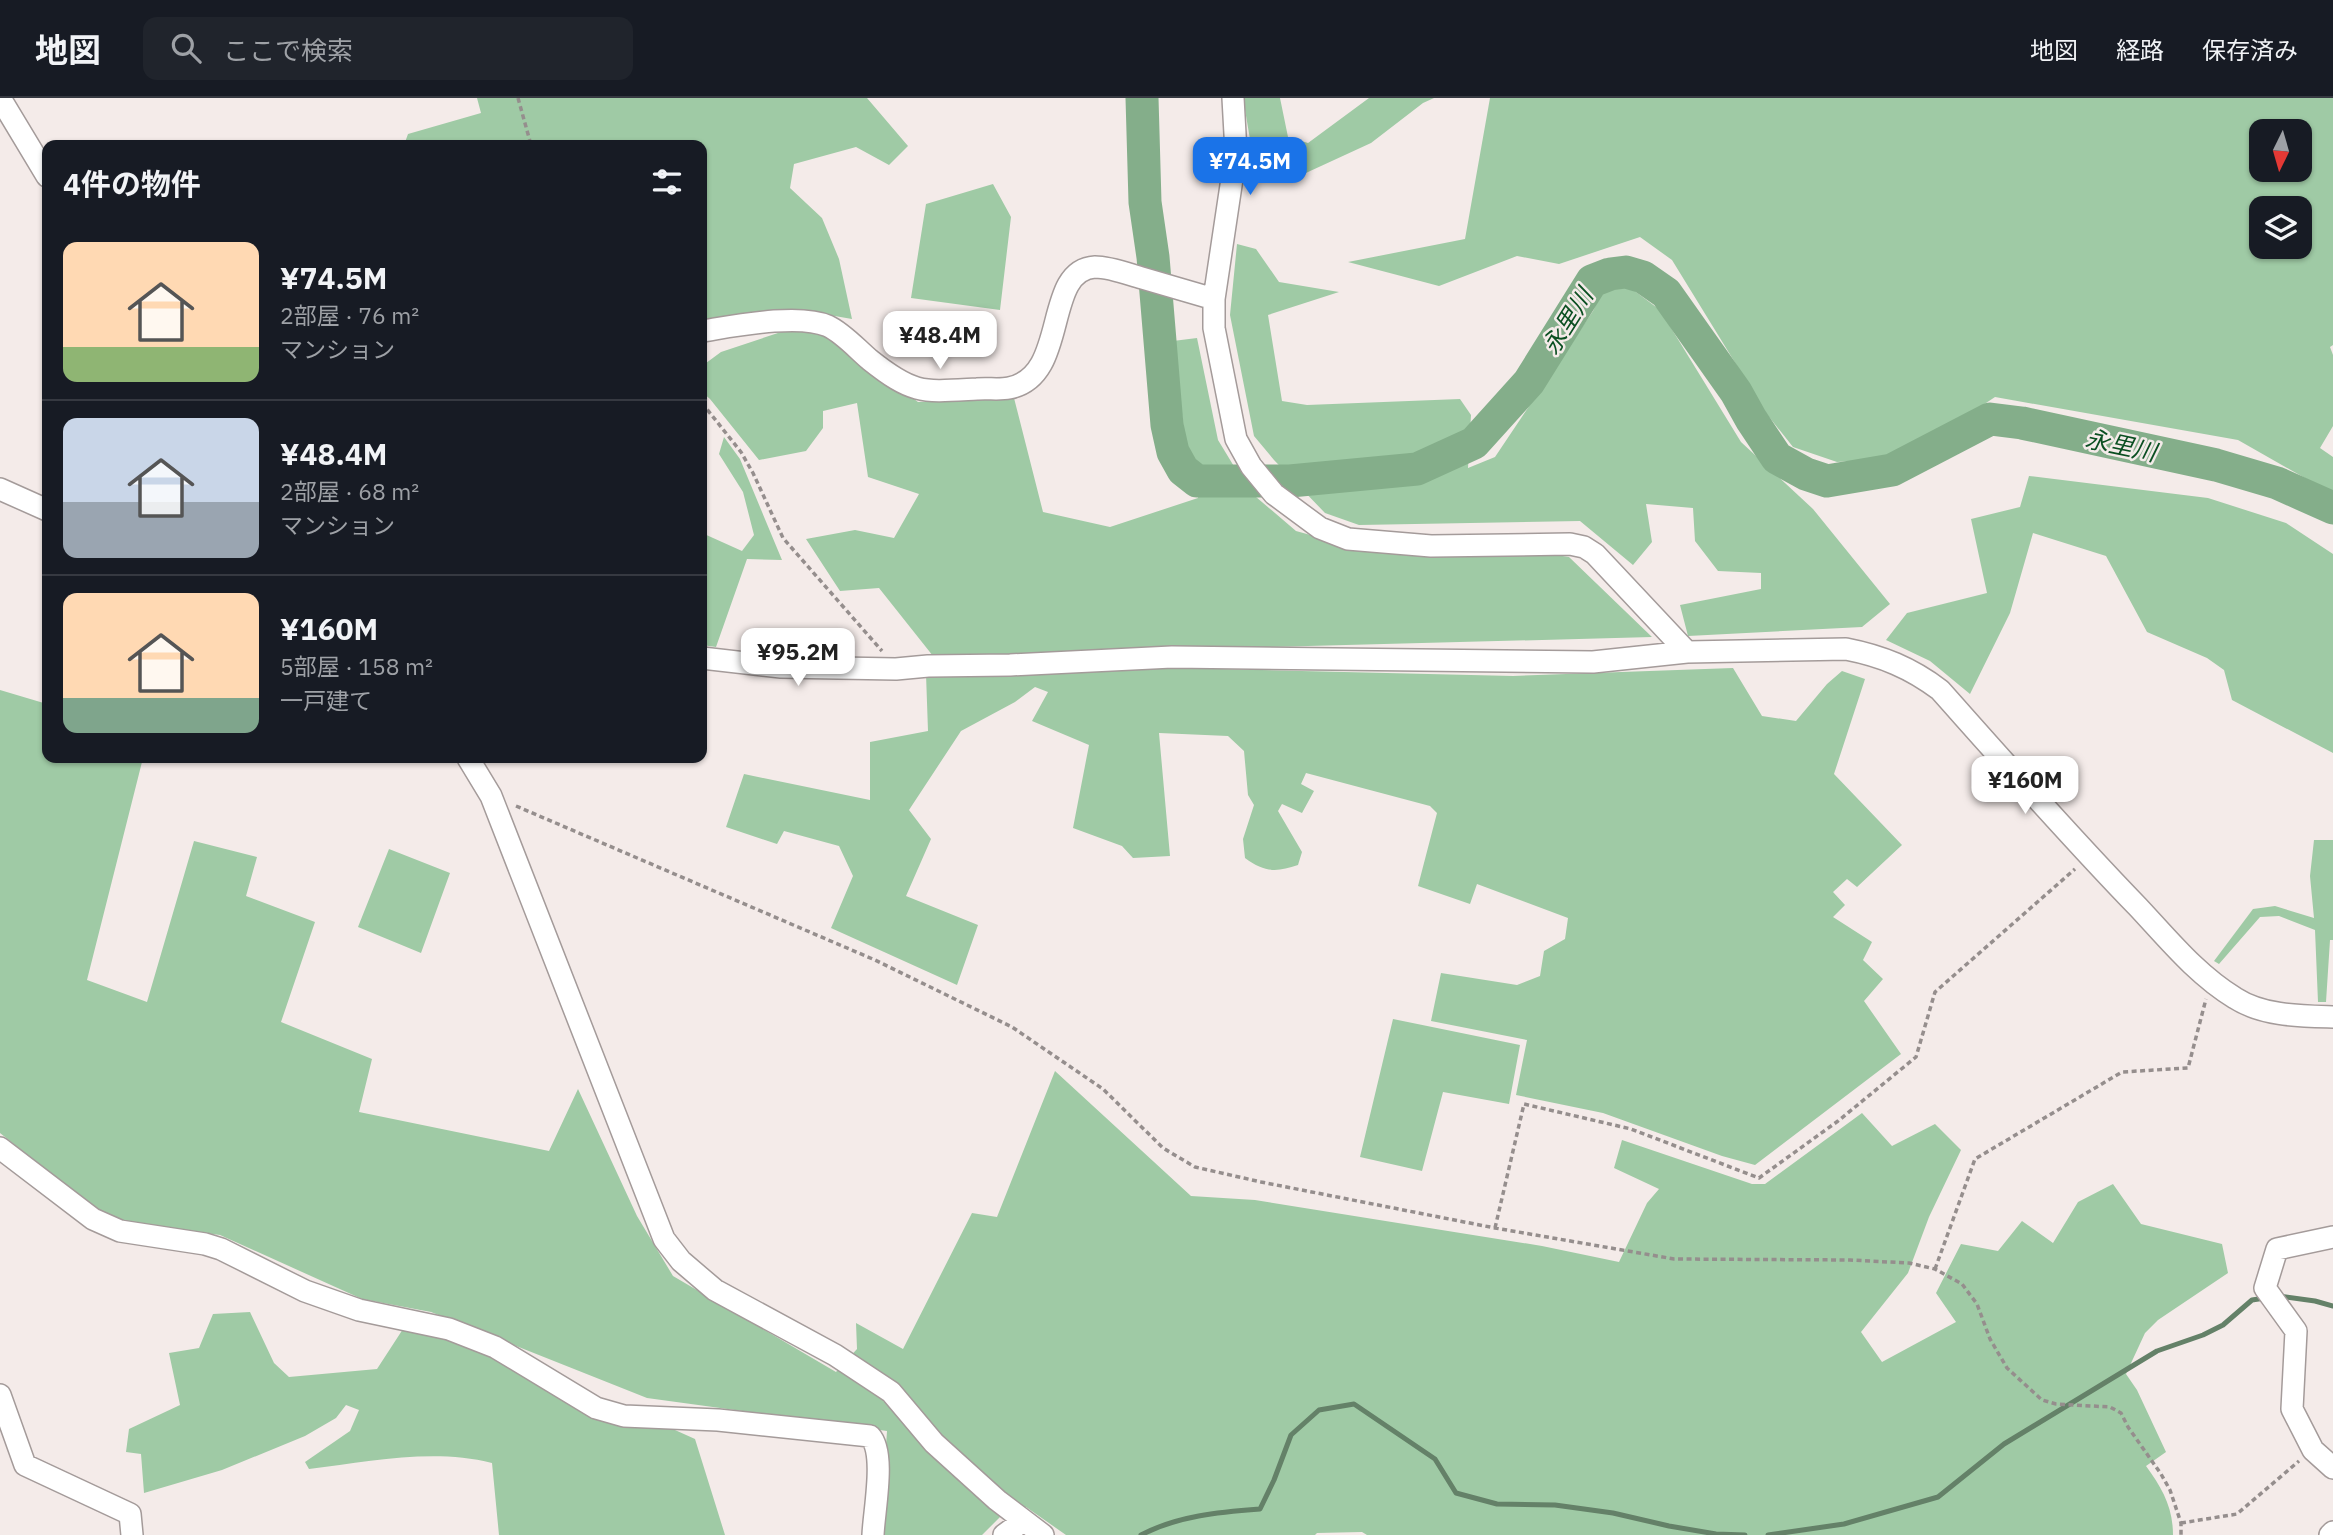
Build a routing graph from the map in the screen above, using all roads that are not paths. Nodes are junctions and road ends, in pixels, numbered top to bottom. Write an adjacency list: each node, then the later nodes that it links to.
1 (0, 98): 3 (street)
2 (1233, 98): 4 (street)
3 (42, 168)
4 (1203, 296): 5 (street); 8 (street)
5 (707, 330)
6 (0, 489): 7 (street)
7 (42, 508)
8 (1687, 652): 9 (street); 11 (street)
9 (707, 659)
10 (471, 763): 16 (street)
11 (2333, 1017)
12 (0, 1148): 18 (street)
13 (2333, 1237): 15 (street)
14 (0, 1395): 17 (street)
15 (2333, 1468)
16 (1023, 1521): 19 (street); 20 (street)
17 (132, 1535)
18 (873, 1535)
19 (1004, 1535)
20 (1043, 1535)

